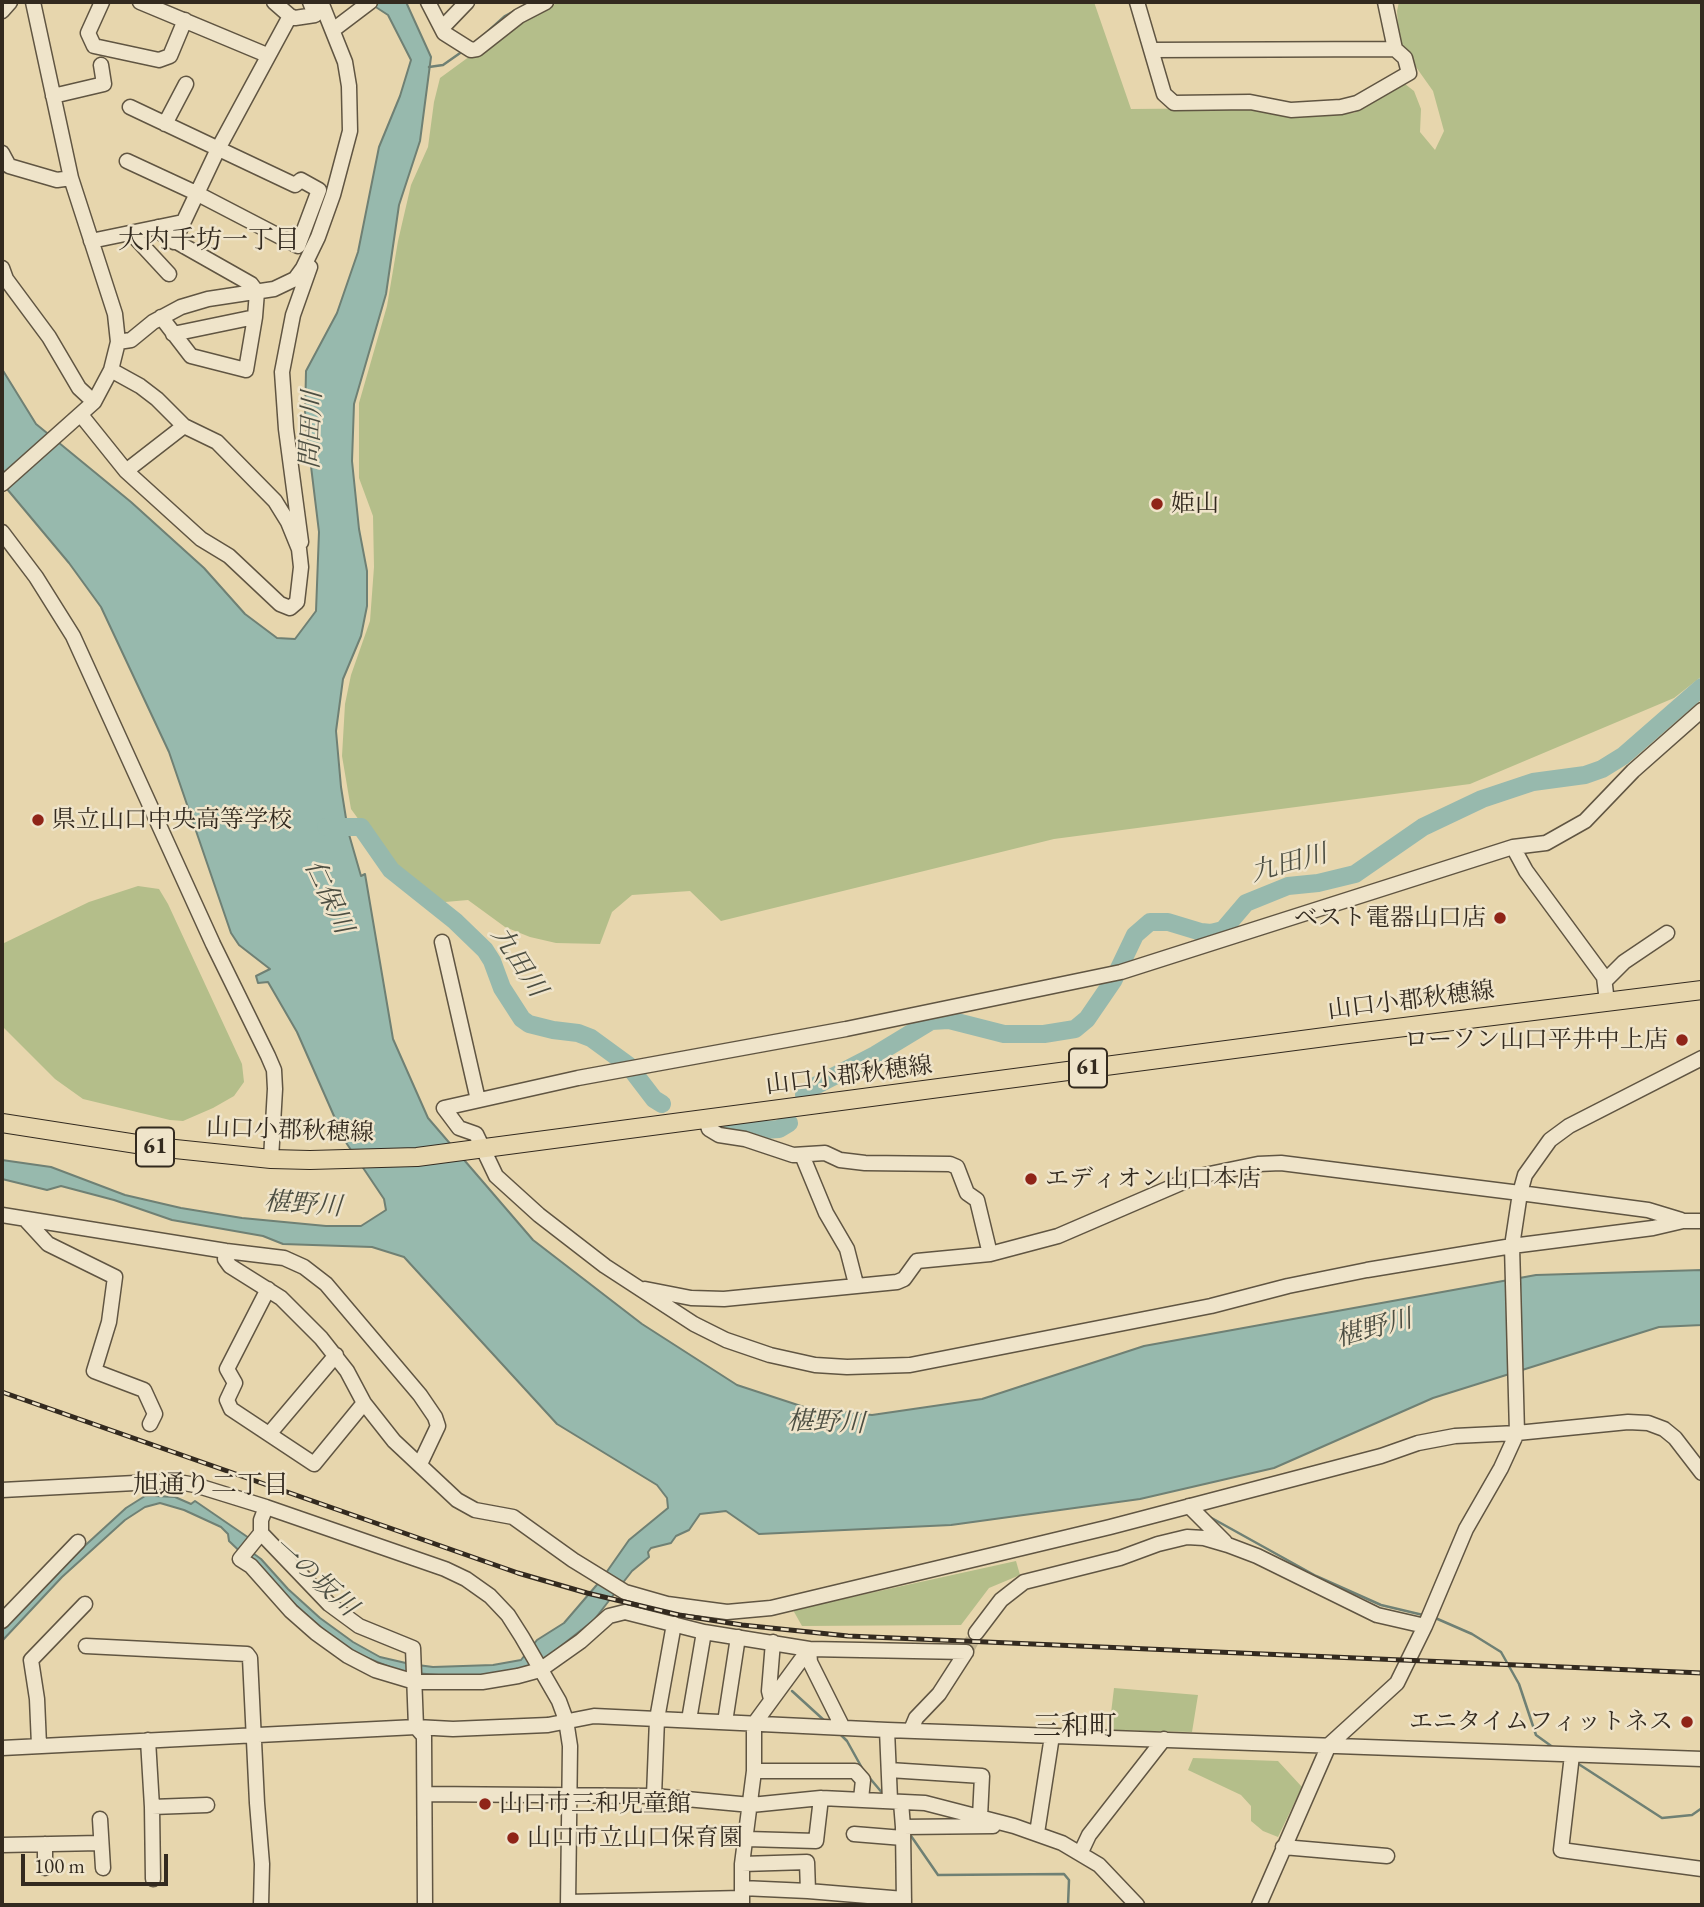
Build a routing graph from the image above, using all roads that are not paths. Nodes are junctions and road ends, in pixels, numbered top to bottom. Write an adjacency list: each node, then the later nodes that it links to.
1 (10, 2): 14 (street)
2 (33, 2): 24 (street)
3 (102, 2): 15 (street)
4 (140, 2): 15 (street)
5 (274, 2): 16 (street)
6 (310, 2): 16 (street)
7 (321, 2): 17 (street)
8 (370, 2): 17 (street)
9 (428, 2): 18 (street)
10 (467, 2): 18 (street)
11 (546, 2): 18 (street)
12 (1137, 2): 20 (street)
13 (1385, 2): 19 (street)
14 (2, 11)
15 (180, 12): 21 (street)
16 (290, 16): 21 (street)
17 (336, 28): 37 (street)
18 (445, 33)
19 (1395, 49): 20 (street); 20 (street)
20 (1152, 50)
21 (267, 55): 27 (street)
22 (101, 65): 24 (street)
23 (186, 83): 26 (street)
24 (53, 96): 30 (street)
25 (130, 107): 26 (street)
26 (165, 124): 27 (street)
27 (218, 149): 31 (street); 31 (street)
28 (2, 153): 30 (street)
29 (127, 161): 31 (street)
30 (71, 178): 35 (street)
31 (196, 193): 32 (street)
32 (183, 222): 33 (street); 36 (street)
33 (158, 226): 34 (street); 36 (street)
34 (131, 233): 35 (street); 39 (street)
35 (91, 241): 44 (street)
36 (174, 242): 40 (street)
37 (309, 258): 40 (street); 52 (street)
38 (2, 268): 46 (street)
39 (169, 275)
40 (257, 292): 41 (street); 42 (street)
41 (161, 317): 43 (street); 44 (street)
42 (256, 317): 43 (street); 43 (street)
43 (173, 334)
44 (118, 342): 45 (street)
45 (111, 370): 46 (street); 48 (street)
46 (94, 402): 47 (street)
47 (79, 417): 49 (street); 50 (street)
48 (184, 426): 49 (street); 52 (street)
49 (126, 471): 52 (street)
50 (2, 484)
51 (2, 532): 66 (street)
52 (299, 549)
53 (1702, 710): 54 (street)
54 (1513, 847): 57 (street); 61 (street)
55 (1667, 933): 57 (street)
56 (442, 942): 61 (street)
57 (1605, 981): 59 (street)
58 (1702, 990): 59 (main road, 山口小郡秋穂線 / 61)
59 (1607, 1002): 62 (main road, 山口小郡秋穂線 / 61)
60 (1702, 1058): 67 (street)
61 (478, 1100): 64 (street)
62 (706, 1120): 64 (main road, 山口小郡秋穂線 / 61); 65 (street)
63 (2, 1123): 66 (main road, 山口小郡秋穂線 / 61)
64 (479, 1148): 66 (main road, 山口小郡秋穂線 / 61); 76 (street)
65 (802, 1155): 74 (street); 75 (street)
66 (271, 1159)
67 (1520, 1193): 70 (street); 72 (street); 74 (street)
68 (2, 1215): 69 (street)
69 (25, 1219): 73 (street); 80 (street)
70 (1683, 1221): 71 (street); 72 (street)
71 (1702, 1221)
72 (1512, 1247): 76 (street); 81 (street)
73 (226, 1251): 77 (street); 83 (street)
74 (990, 1254): 75 (street)
75 (856, 1284): 76 (street)
76 (637, 1287)
77 (268, 1289): 78 (street); 82 (street)
78 (336, 1355): 79 (street); 82 (street)
79 (364, 1403): 82 (street); 83 (street)
80 (150, 1424)
81 (1517, 1429): 84 (street); 86 (street); 96 (street)
82 (270, 1433)
83 (420, 1464): 91 (street)
84 (1702, 1473)
85 (2, 1490): 87 (street)
86 (1189, 1506): 90 (street); 91 (street)
87 (266, 1507): 88 (street); 103 (street)
88 (261, 1534): 104 (street); 104 (street)
89 (78, 1542): 94 (street)
90 (1228, 1545): 96 (street); 98 (street)
91 (628, 1593): 93 (street)
92 (85, 1604): 119 (street)
93 (625, 1612): 95 (street); 103 (street)
94 (2, 1621)
95 (674, 1624): 97 (street); 106 (street)
96 (1425, 1626): 120 (street)
97 (704, 1632): 99 (street); 108 (street)
98 (976, 1633)
99 (738, 1637): 100 (street); 109 (street)
100 (773, 1642): 102 (street); 105 (street)
101 (86, 1646): 115 (street)
102 (809, 1649): 105 (street); 112 (street); 114 (street)
103 (539, 1668): 104 (street); 107 (street)
104 (414, 1680): 111 (street)
105 (771, 1699): 110 (street)
106 (657, 1719): 107 (street); 108 (street); 128 (street)
107 (566, 1720): 111 (street); 127 (street)
108 (690, 1720): 109 (street)
109 (725, 1722): 110 (street)
110 (754, 1724): 112 (street); 125 (street)
111 (416, 1727): 115 (street); 126 (street)
112 (842, 1727): 113 (street)
113 (887, 1730): 114 (street); 124 (street)
114 (911, 1730): 116 (street)
115 (255, 1736): 118 (street); 157 (street)
116 (1052, 1736): 117 (street); 139 (street)
117 (1164, 1739): 120 (street); 146 (street)
118 (148, 1740): 119 (street); 134 (street)
119 (39, 1745): 121 (street)
120 (1329, 1745): 122 (street); 145 (street)
121 (2, 1748)
122 (1572, 1755): 123 (street); 151 (street)
123 (1702, 1759)
124 (889, 1770): 131 (street); 135 (street)
125 (754, 1771): 130 (street); 133 (street)
126 (426, 1794): 127 (street); 158 (street)
127 (569, 1796): 128 (street); 156 (street)
128 (654, 1796): 133 (street)
129 (821, 1798): 130 (street); 133 (street); 141 (street)
130 (861, 1799): 131 (street)
131 (895, 1801): 135 (street); 138 (street)
132 (207, 1805): 134 (street)
133 (751, 1805): 141 (street)
134 (152, 1807): 152 (street)
135 (980, 1818): 137 (street)
136 (100, 1819): 142 (street)
137 (1014, 1826): 138 (street); 139 (street)
138 (903, 1833): 140 (street); 155 (street)
139 (1037, 1833): 146 (street)
140 (854, 1834)
141 (747, 1839): 148 (street)
142 (100, 1843): 143 (street); 150 (street)
143 (45, 1844): 144 (street); 149 (street)
144 (2, 1845)
145 (1283, 1847): 147 (street); 160 (street)
146 (1081, 1853): 159 (street)
147 (1387, 1856)
148 (742, 1864): 153 (street); 154 (street)
149 (46, 1868)
150 (103, 1868)
151 (1702, 1870)
152 (153, 1879)
153 (808, 1891): 154 (street); 155 (street)
154 (742, 1897): 156 (street)
155 (904, 1902)
156 (568, 1904)
157 (261, 1905)
158 (425, 1905)
159 (1137, 1905)
160 (1259, 1905)

